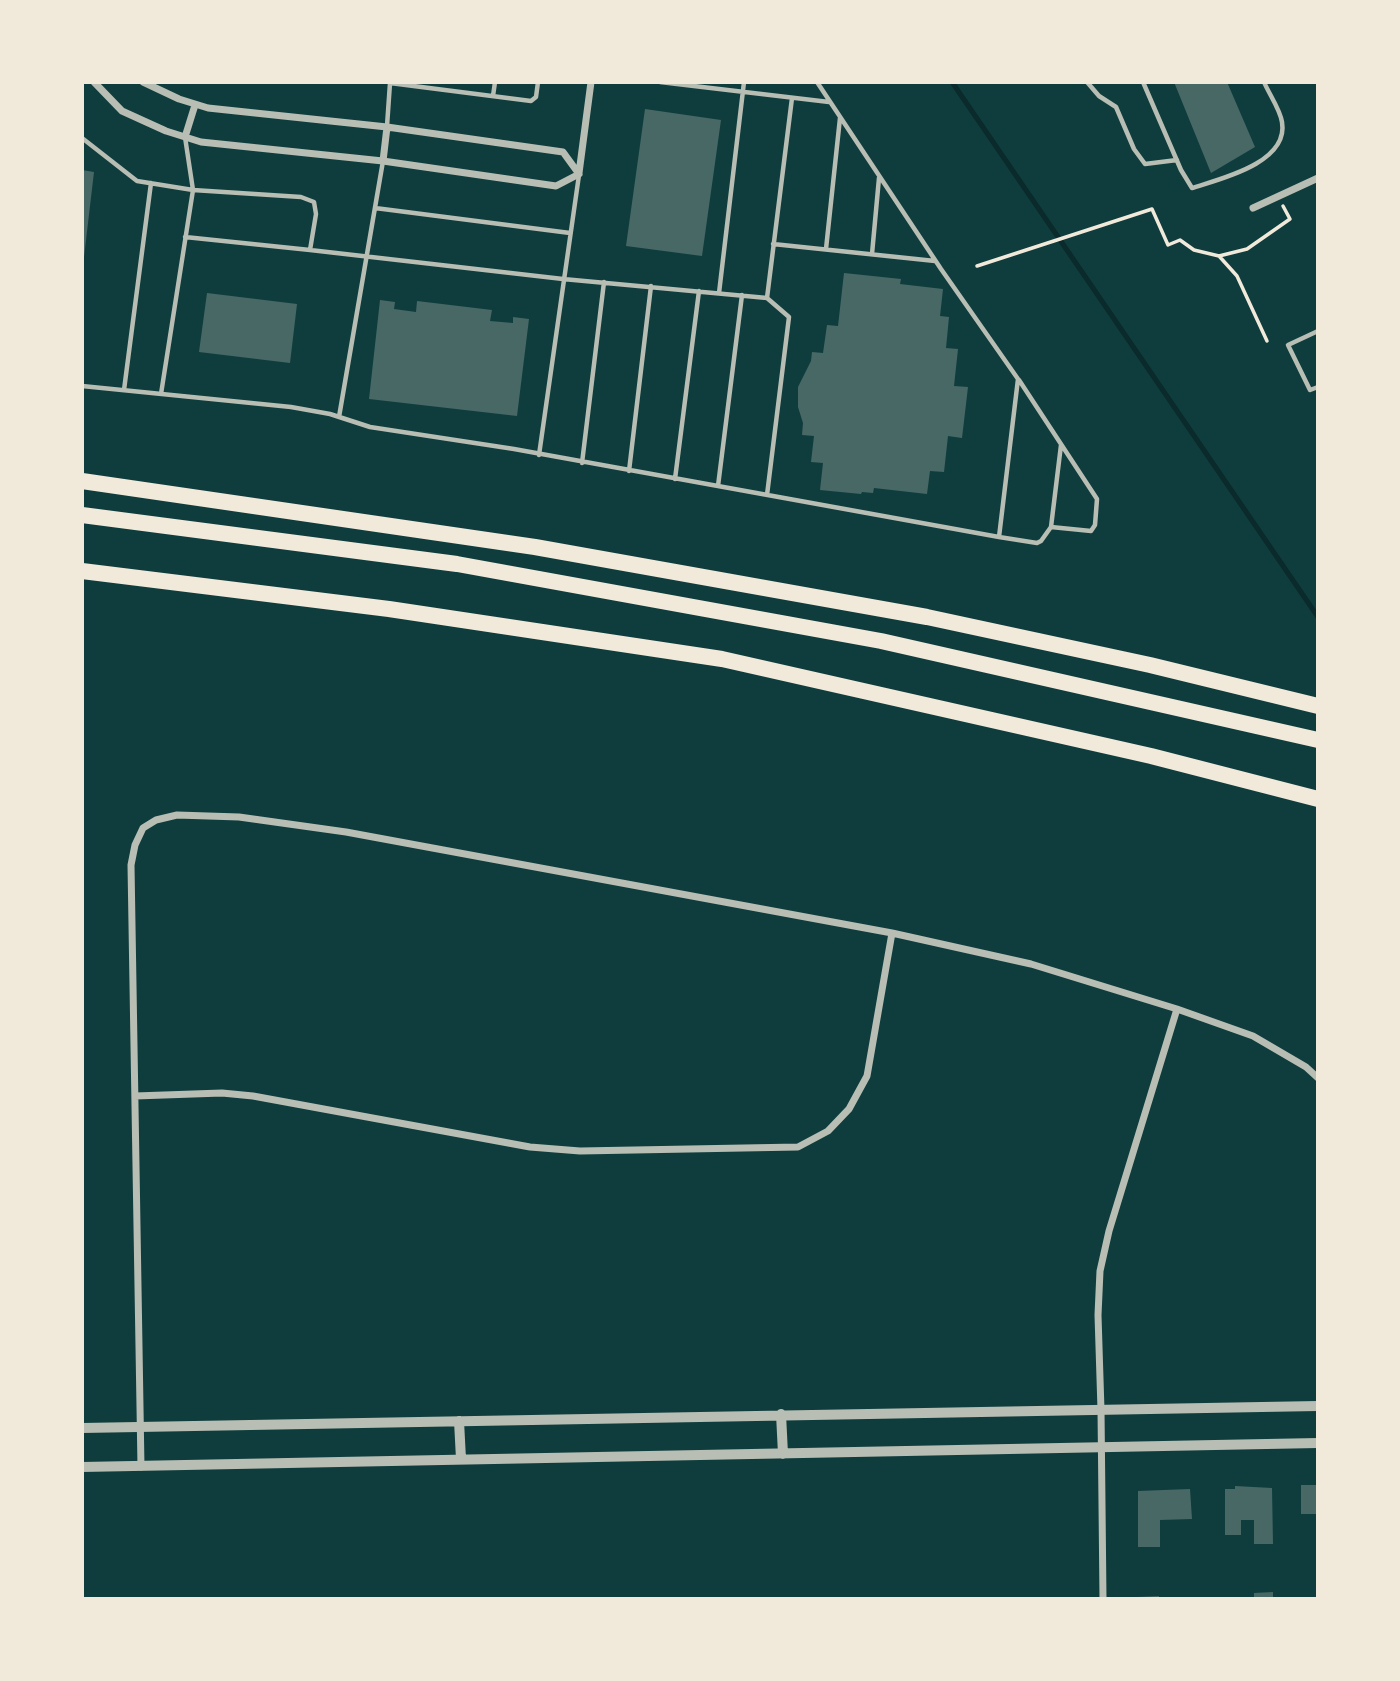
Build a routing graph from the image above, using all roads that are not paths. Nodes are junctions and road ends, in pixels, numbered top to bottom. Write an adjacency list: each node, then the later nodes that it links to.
1 (94, 82): 23 (street)
2 (143, 82): 20 (street)
3 (445, 82): 15 (lane)
4 (495, 82): 17 (lane)
5 (538, 82): 17 (lane)
6 (592, 82): 27 (street)
7 (660, 82): 14 (lane)
8 (744, 82): 16 (lane)
9 (817, 82): 19 (lane)
10 (1087, 82): 25 (lane)
11 (1143, 82): 25 (lane)
12 (1264, 82): 25 (lane)
13 (390, 83): 15 (lane); 22 (lane)
14 (698, 84): 16 (lane)
15 (444, 90): 17 (lane)
16 (743, 92): 18 (lane); 46 (lane)
17 (493, 96)
18 (792, 98): 19 (lane); 36 (lane)
19 (830, 102): 21 (lane)
20 (195, 104): 22 (street); 23 (street)
21 (840, 118): 28 (lane); 37 (lane)
22 (387, 127): 26 (street); 27 (street)
23 (185, 137): 26 (street); 31 (lane)
24 (82, 138): 30 (lane)
25 (1177, 160)
26 (383, 161): 27 (street); 32 (lane)
27 (579, 174): 34 (lane)
28 (879, 177): 39 (lane); 41 (lane)
29 (1318, 178): 33 (street)
30 (151, 183): 31 (lane); 53 (lane)
31 (193, 190): 35 (lane); 38 (lane)
32 (375, 208): 34 (lane); 40 (lane)
33 (1253, 208)
34 (570, 233): 42 (lane)
35 (186, 237): 38 (lane); 54 (lane)
36 (773, 244): 37 (lane); 48 (lane)
37 (826, 249): 39 (lane)
38 (310, 250): 40 (lane)
39 (872, 254): 41 (lane)
40 (366, 257): 42 (lane); 55 (lane)
41 (935, 261): 50 (lane)
42 (564, 279): 43 (lane); 57 (lane)
43 (604, 282): 44 (lane); 58 (lane)
44 (651, 286): 45 (lane); 59 (lane)
45 (699, 291): 46 (lane); 60 (lane)
46 (719, 293): 47 (lane)
47 (742, 295): 48 (lane); 62 (lane)
48 (767, 298): 63 (lane)
49 (1318, 331): 52 (lane)
50 (1018, 379): 56 (lane); 66 (lane)
51 (82, 386): 53 (lane)
52 (1318, 387)
53 (124, 390): 54 (lane)
54 (161, 394): 55 (lane)
55 (339, 417): 57 (lane)
56 (1061, 445): 65 (lane); 65 (lane)
57 (539, 455): 58 (lane)
58 (582, 463): 59 (lane)
59 (629, 471): 60 (lane)
60 (676, 479): 62 (lane)
61 (82, 481): 68 (highway)
62 (718, 486): 63 (lane)
63 (766, 495): 66 (lane)
64 (82, 515): 69 (highway)
65 (1051, 527): 66 (lane)
66 (999, 537)
67 (82, 571): 70 (highway)
68 (1318, 706)
69 (1318, 740)
70 (1318, 799)
71 (892, 933): 72 (street); 74 (street); 74 (street)
72 (1177, 1009): 73 (street); 76 (street)
73 (1318, 1078)
74 (135, 1096): 79 (street)
75 (1318, 1406): 76 (street)
76 (1101, 1410): 77 (street); 82 (street)
77 (781, 1414): 78 (street); 83 (street)
78 (459, 1421): 79 (street); 84 (street)
79 (140, 1427): 80 (street); 86 (street)
80 (82, 1428)
81 (1318, 1443): 82 (street)
82 (1102, 1446): 83 (street); 87 (street)
83 (783, 1454): 84 (street)
84 (461, 1458): 86 (street)
85 (82, 1466): 86 (street)
86 (141, 1467)
87 (1103, 1599)

